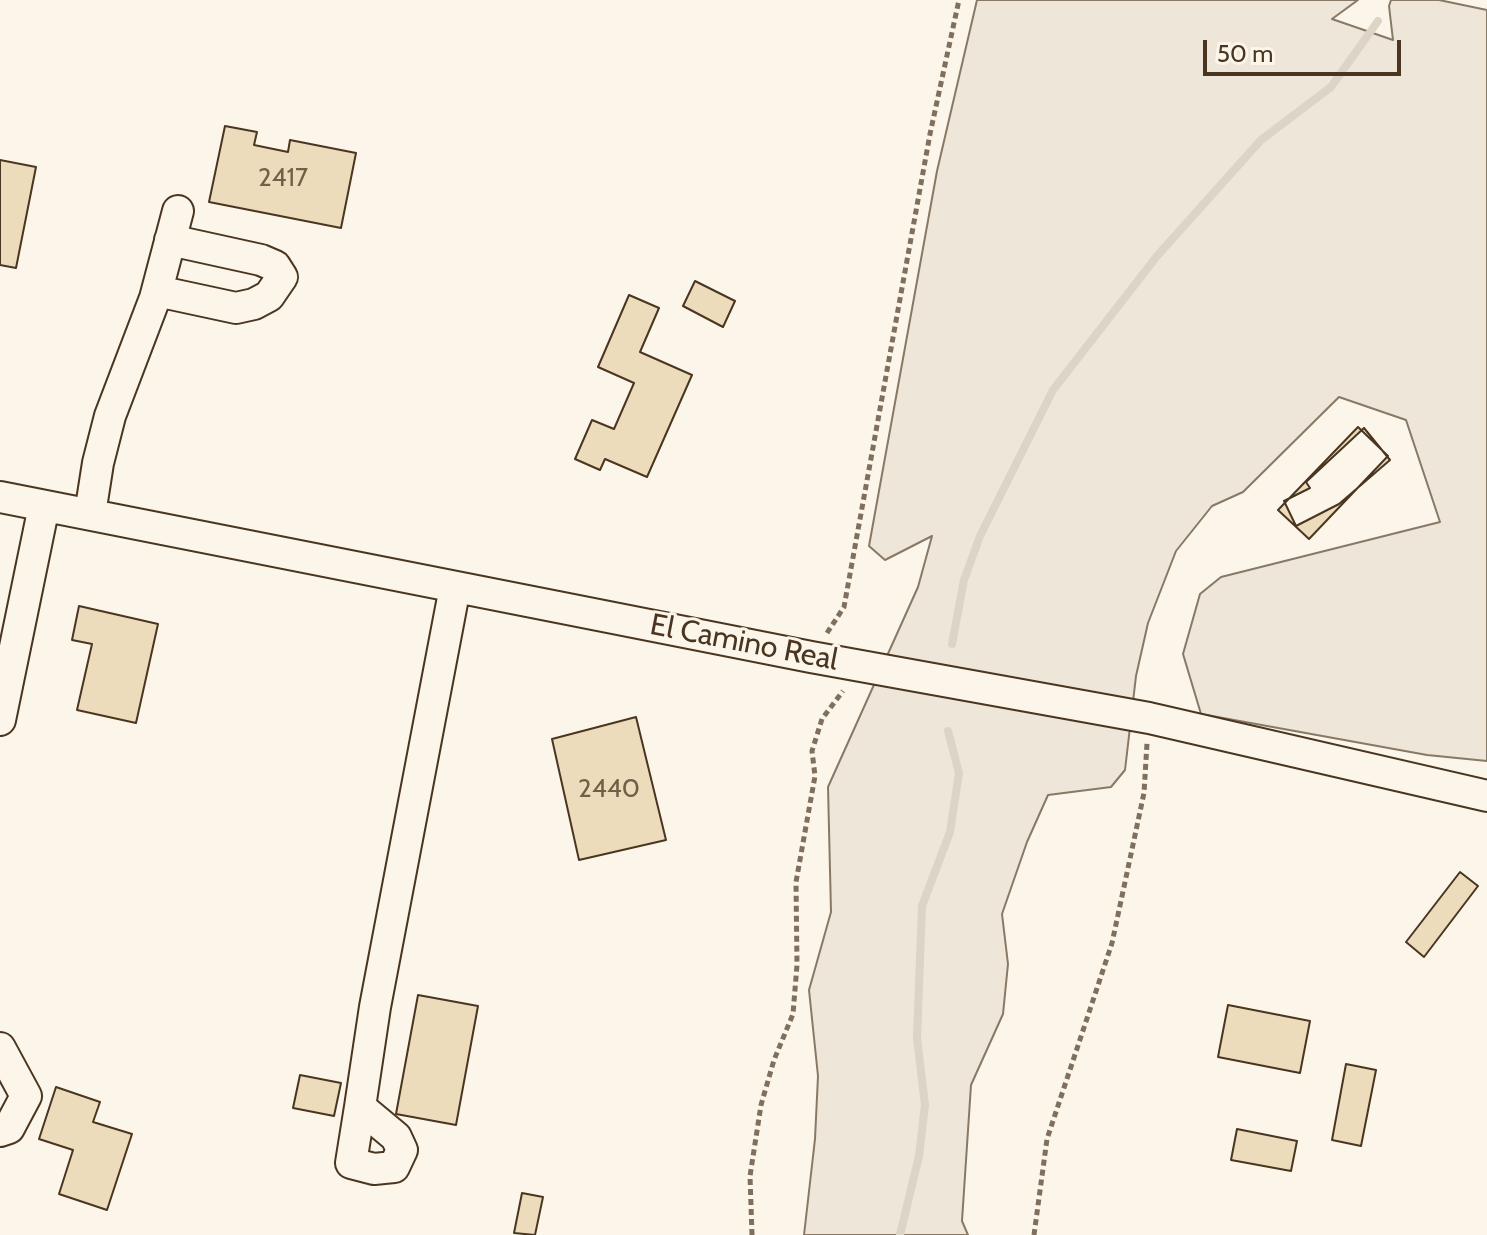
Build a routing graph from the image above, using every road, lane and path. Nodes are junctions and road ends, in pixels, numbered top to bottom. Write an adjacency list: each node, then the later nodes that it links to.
1 (959, 0): 7 (path)
2 (157, 291): 2 (street); 5 (street)
3 (0, 497): 4 (street, El Camino Real)
4 (44, 506): 5 (street, El Camino Real); 10 (street)
5 (90, 514): 6 (street, El Camino Real)
6 (455, 587): 7 (street, El Camino Real); 13 (street)
7 (811, 657): 8 (street, El Camino Real)
8 (872, 668): 9 (street, El Camino Real); 15 (path)
9 (1149, 718): 11 (street, El Camino Real); 16 (path)
10 (0, 720)
11 (1487, 796)
12 (0, 1048): 14 (street)
13 (360, 1107)
14 (0, 1131)
15 (752, 1235)
16 (1034, 1235)

